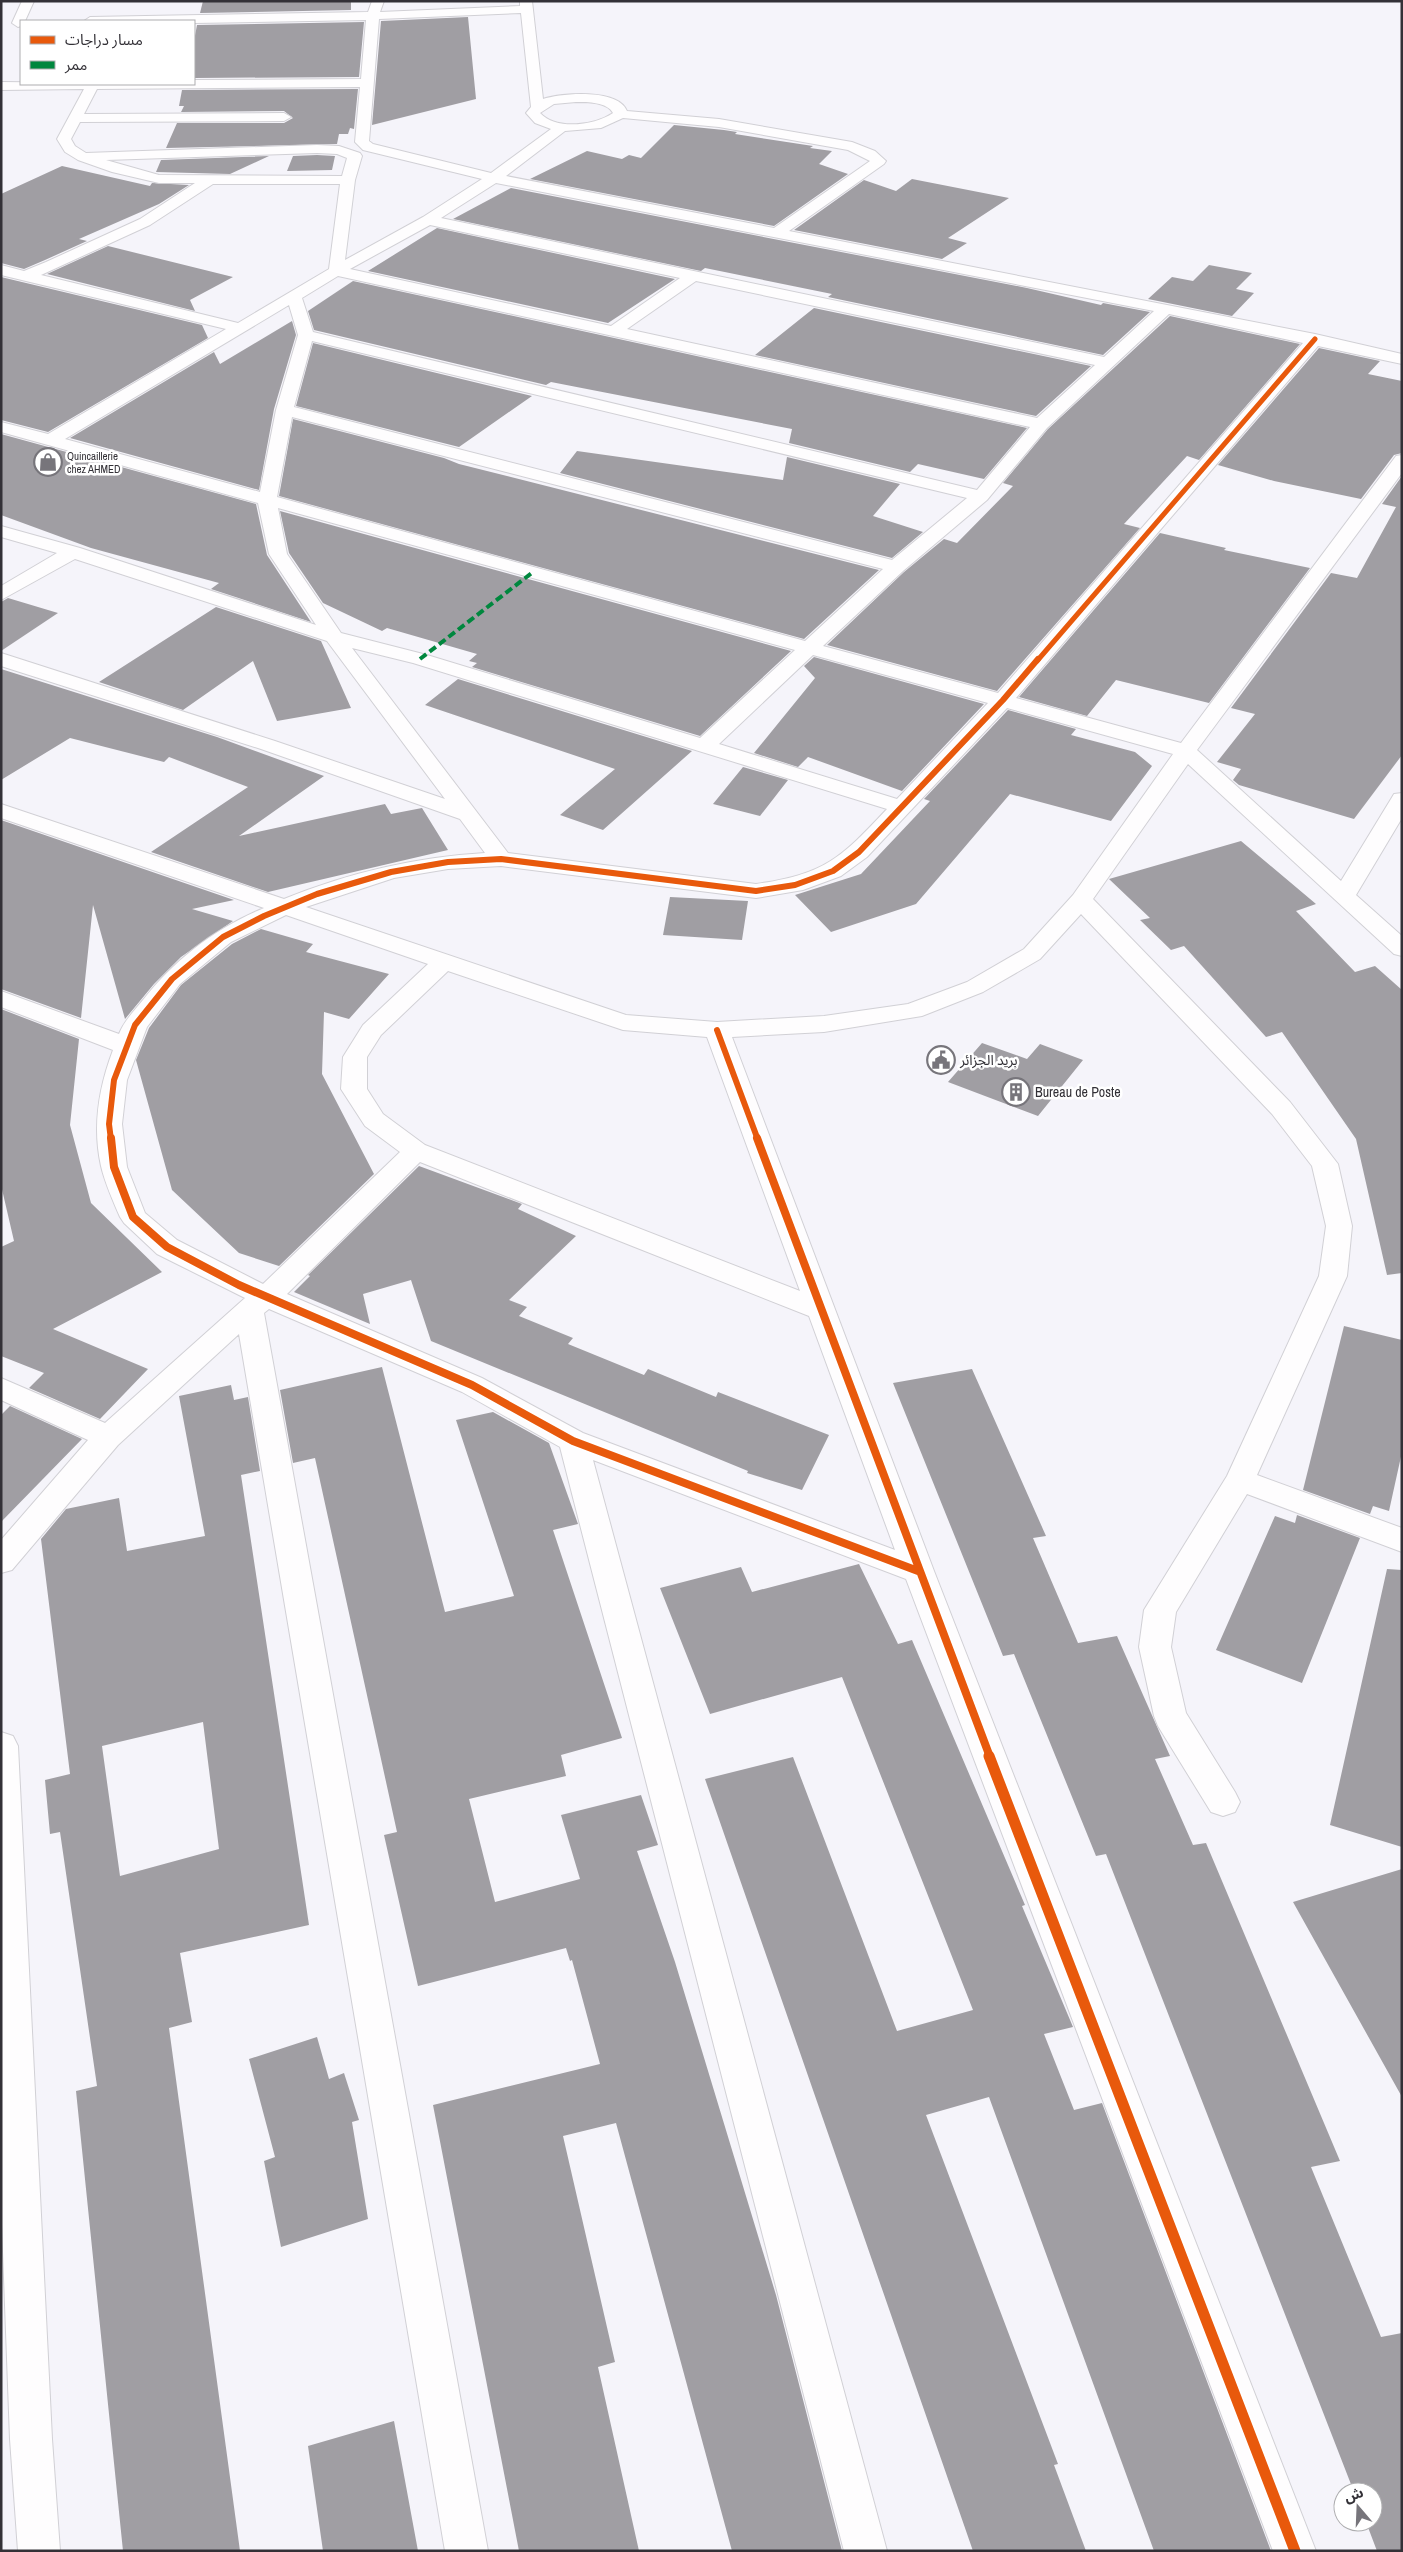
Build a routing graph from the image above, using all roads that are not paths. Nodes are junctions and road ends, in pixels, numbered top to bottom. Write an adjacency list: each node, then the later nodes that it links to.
1 (28, 1): 5 (street)
2 (378, 1): 4 (street)
3 (526, 5): 4 (street); 13 (street)
4 (373, 14): 6 (street); 9 (street)
5 (20, 20)
6 (108, 20)
7 (1, 23): 8 (street)
8 (19, 23)
9 (368, 83): 10 (street); 19 (street)
10 (195, 84)
11 (93, 85): 12 (street); 16 (street)
12 (1, 86)
13 (537, 107): 14 (street); 17 (street)
14 (620, 114): 17 (street); 23 (street)
15 (284, 116): 16 (street)
16 (75, 118): 18 (street)
17 (562, 127): 19 (street)
18 (83, 157): 20 (street); 21 (street)
19 (494, 178): 22 (street); 23 (street)
20 (209, 180): 21 (street); 26 (street)
21 (348, 180): 25 (street)
22 (428, 220): 25 (street); 27 (street)
23 (777, 233): 29 (street)
24 (1, 270): 26 (street)
25 (336, 271): 28 (street); 31 (street)
26 (28, 275): 30 (street)
27 (692, 276): 31 (street); 35 (street)
28 (294, 296): 30 (street); 32 (street)
29 (1166, 309): 33 (street); 35 (street)
30 (240, 328): 39 (street)
31 (613, 332): 37 (street)
32 (306, 335): 36 (street); 41 (street)
33 (1315, 339): 34 (street); 50 (street)
34 (1402, 358)
35 (1107, 363): 37 (street)
36 (285, 410): 42 (street); 45 (street)
37 (1041, 424): 41 (street)
38 (3, 428): 39 (street)
39 (51, 440): 42 (street)
40 (1402, 460): 52 (street)
41 (981, 496): 45 (street)
42 (267, 501): 47 (street); 48 (street)
43 (1, 532): 44 (street)
44 (73, 552): 46 (street); 47 (street)
45 (896, 567): 48 (street)
46 (1, 594)
47 (334, 637): 51 (street); 56 (street)
48 (812, 648): 50 (street); 51 (street)
49 (1, 659): 56 (street)
50 (1003, 700): 52 (street); 54 (street)
51 (704, 747): 54 (street)
52 (1186, 751): 58 (street); 59 (street)
53 (1402, 799): 58 (street)
54 (902, 807): 57 (street)
55 (1, 811): 60 (street)
56 (466, 814): 57 (street)
57 (501, 859): 60 (street)
58 (1344, 896): 61 (street)
59 (1081, 900): 65 (street); 73 (street)
60 (286, 907): 63 (street); 66 (street)
61 (1393, 930): 62 (street)
62 (1402, 949)
63 (444, 961): 65 (street); 67 (street)
64 (1, 998): 66 (street)
65 (717, 1030): 69 (street)
66 (127, 1046): 68 (street)
67 (416, 1151): 68 (street); 69 (street)
68 (258, 1303): 71 (street); 72 (street); 80 (street)
69 (821, 1310): 76 (street)
70 (1, 1388): 71 (street)
71 (108, 1437): 75 (street)
72 (573, 1441): 76 (street); 81 (street)
73 (1240, 1480): 74 (street); 78 (street)
74 (1402, 1540)
75 (1, 1561)
76 (918, 1571): 82 (street)
77 (1, 1746): 79 (street)
78 (1223, 1802)
79 (38, 2551)
80 (467, 2551)
81 (866, 2551)
82 (1295, 2551)

